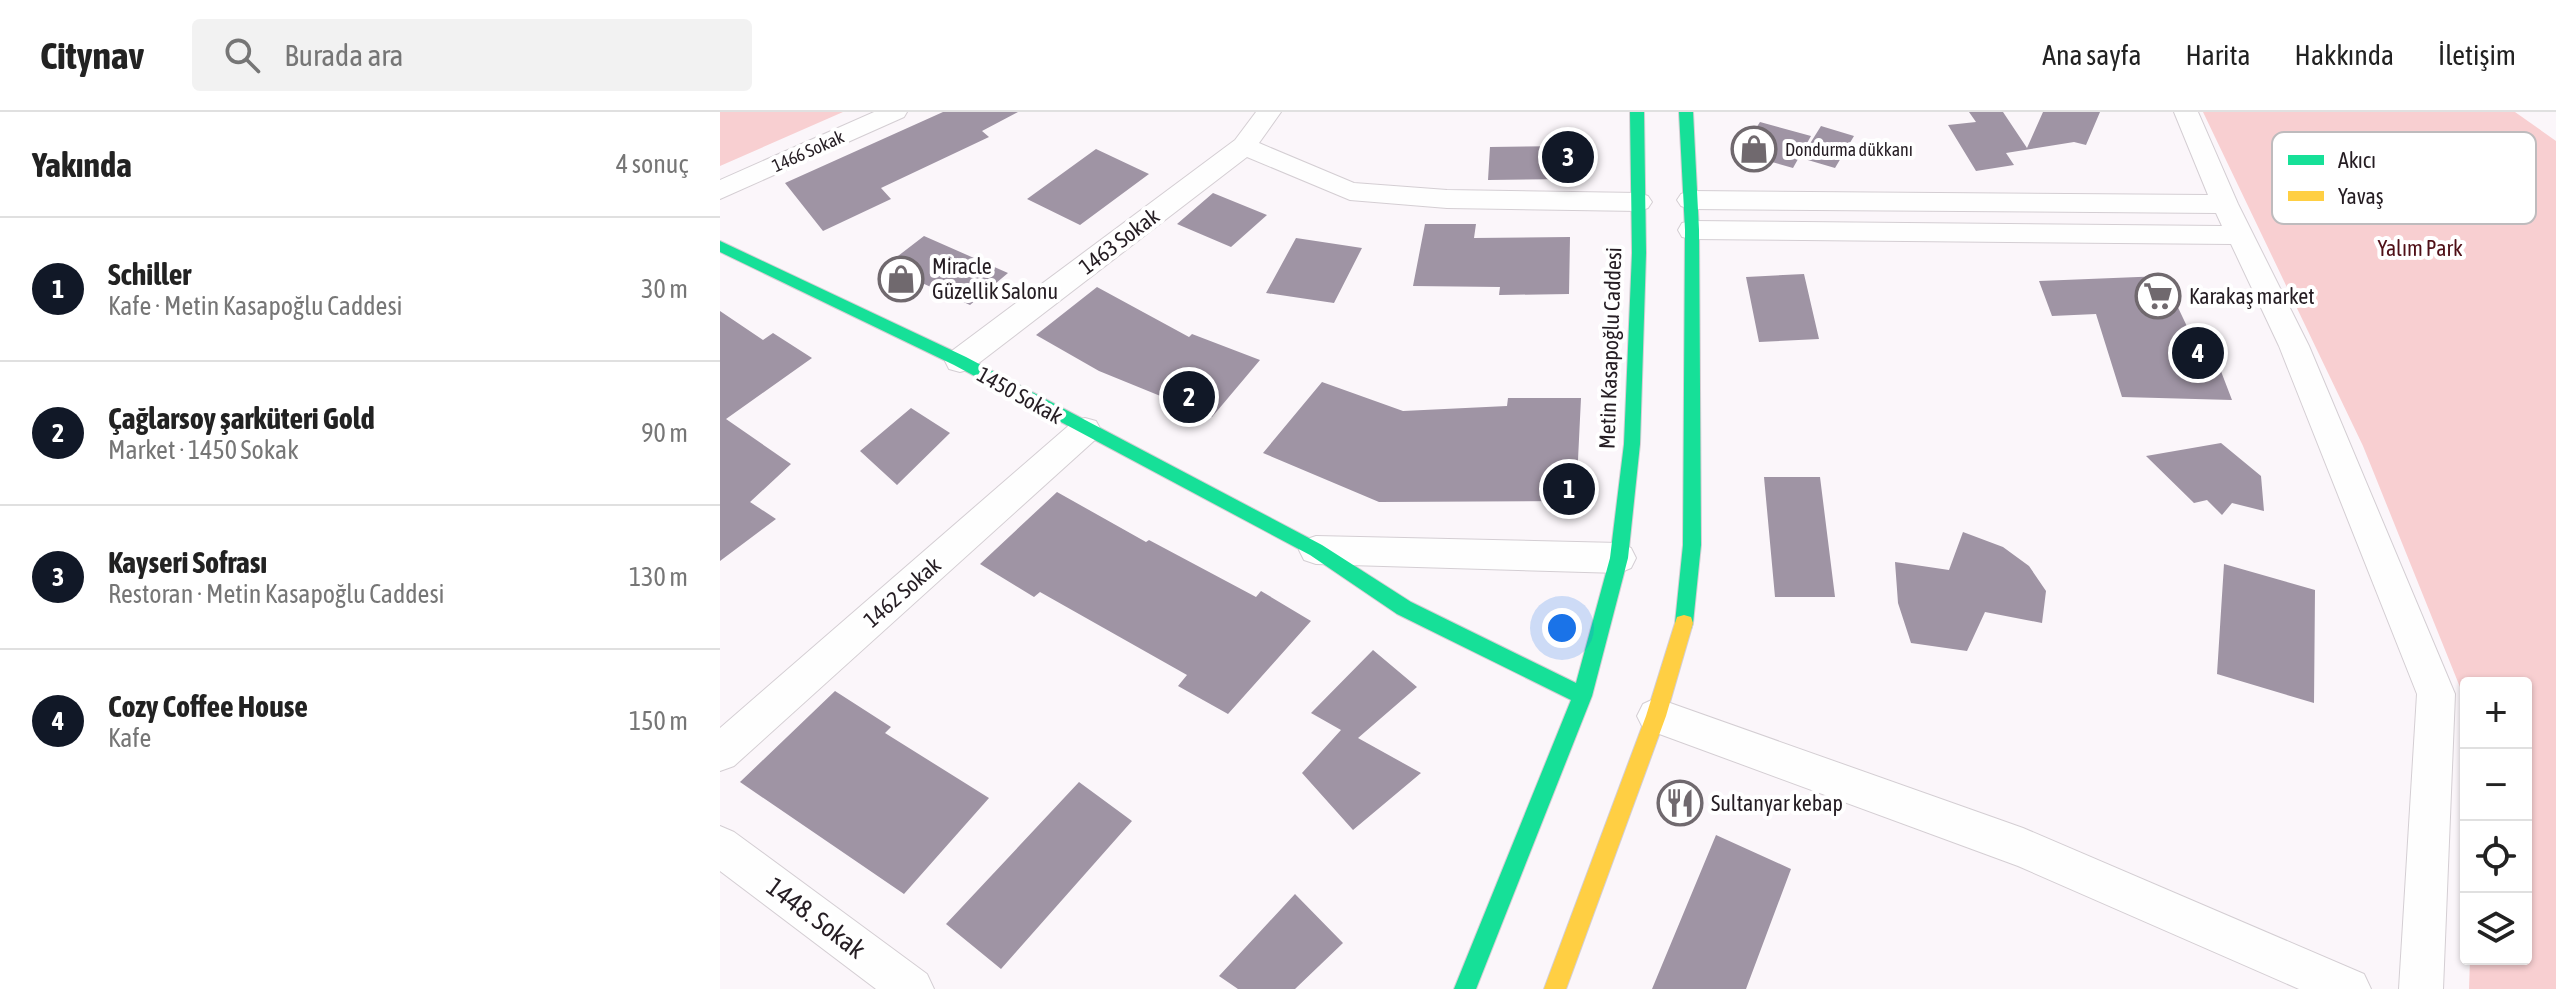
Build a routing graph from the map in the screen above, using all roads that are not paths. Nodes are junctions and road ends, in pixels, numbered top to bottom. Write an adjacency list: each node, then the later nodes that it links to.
1 (895, 112): 7 (street, 1466 Sokak)
2 (1269, 112): 6 (street, 1463 Sokak)
3 (1637, 112): 9 (main road, Metin Kasapoğlu Caddesi)
4 (1686, 112): 8 (main road)
5 (2186, 112): 10 (street)
6 (1244, 146): 9 (street); 14 (street, 1463 Sokak)
7 (720, 190)
8 (1690, 200): 10 (street); 11 (main road)
9 (1639, 202): 17 (main road, Metin Kasapoğlu Caddesi)
10 (2225, 204): 12 (street)
11 (1692, 230): 12 (street); 19 (main road)
12 (2240, 235): 26 (street)
13 (720, 246): 14 (main road, 1450 Sokak)
14 (960, 361): 15 (main road, 1450 Sokak)
15 (1085, 430): 16 (main road, 1450 Sokak); 20 (street, 1462 Sokak)
16 (1316, 550): 17 (street, 1450 Sokak); 18 (main road, 1450 Sokak)
17 (1619, 558): 18 (main road, Metin Kasapoğlu Caddesi)
18 (1582, 696): 23 (main road, Metin Kasapoğlu Caddesi)
19 (1656, 716): 24 (main road); 25 (street)
20 (720, 753)
21 (720, 846): 22 (street, 1448. Sokak)
22 (912, 989)
23 (1465, 989)
24 (1555, 989)
25 (2349, 989)
26 (2421, 989)

